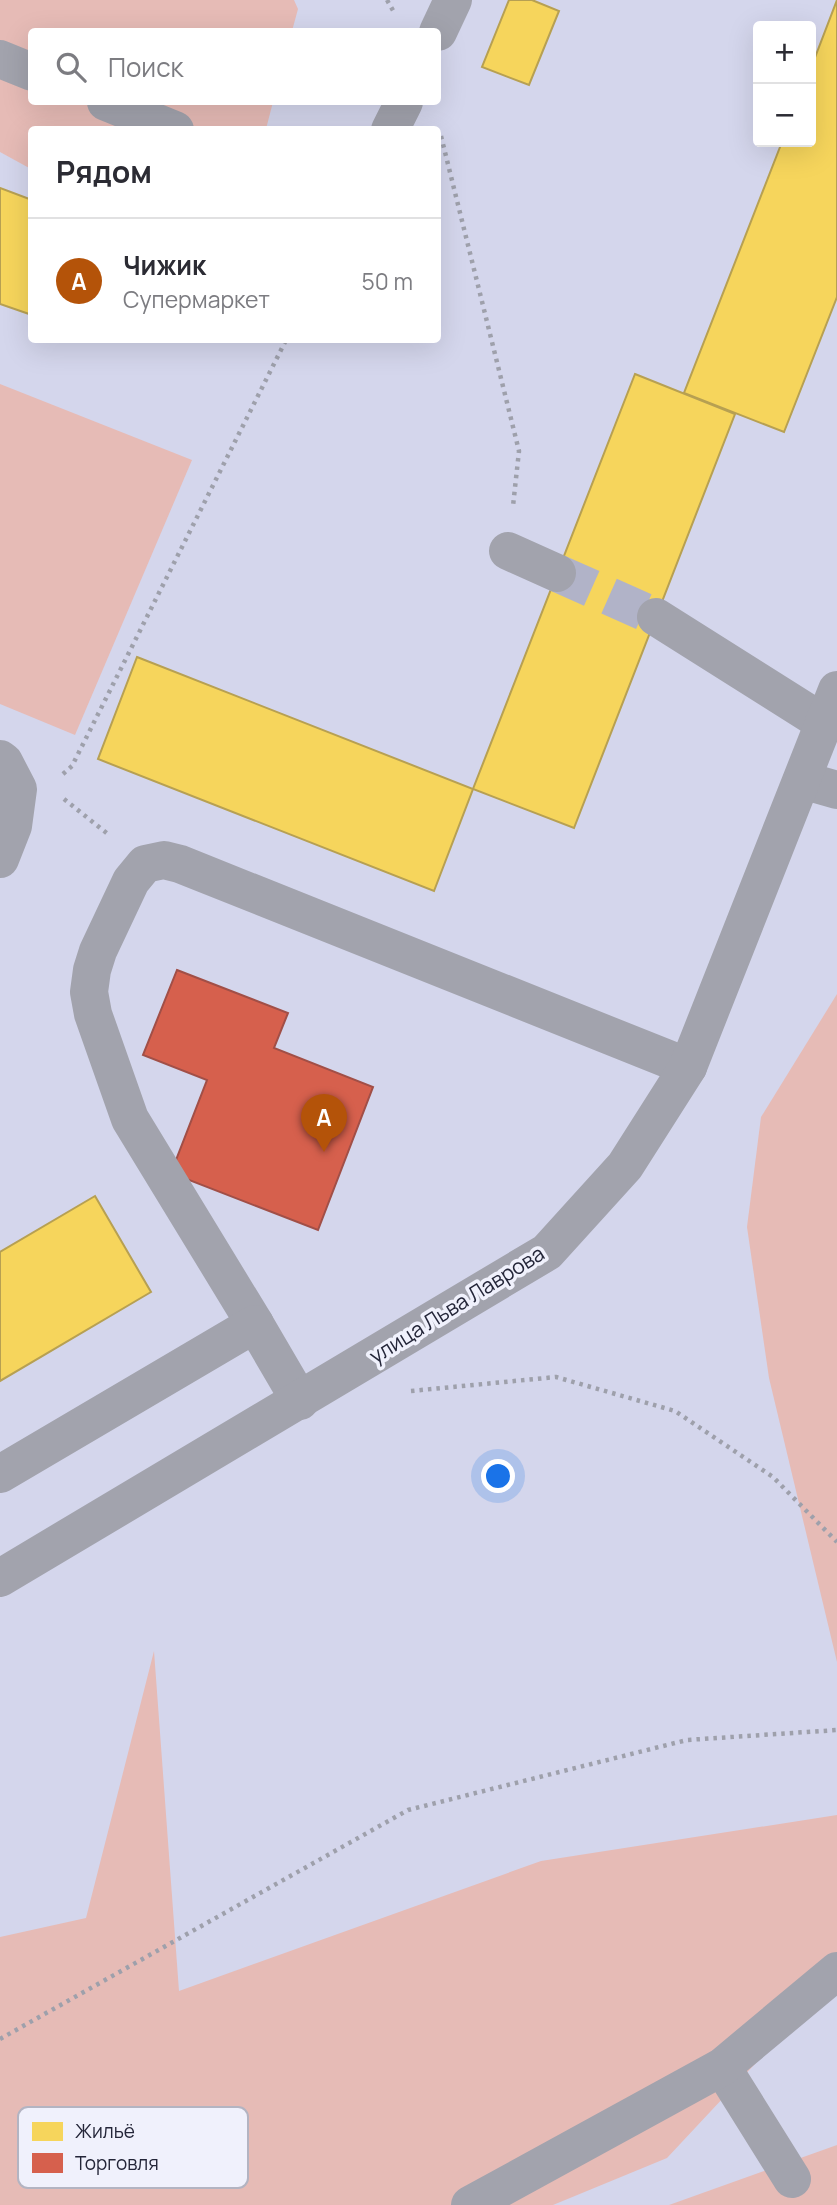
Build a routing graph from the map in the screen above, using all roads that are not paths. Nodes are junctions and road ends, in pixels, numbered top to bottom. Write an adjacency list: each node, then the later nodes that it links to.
1 (453, 0): 2 (street)
2 (440, 28)
3 (0, 59): 4 (street)
4 (28, 70)
5 (113, 105): 7 (street)
6 (402, 105): 8 (street)
7 (165, 126)
8 (392, 126)
9 (508, 551): 10 (street)
10 (557, 573)
11 (656, 617): 12 (street)
12 (831, 707): 14 (street, улица Льва Лаврова)
13 (23, 778): 15 (street)
14 (819, 785): 16 (street, улица Льва Лаврова)
15 (0, 859)
16 (688, 1067): 17 (street); 18 (street, улица Льва Лаврова)
17 (255, 1324): 18 (street); 19 (street)
18 (300, 1401): 20 (street, улица Льва Лаврова)
19 (0, 1475)
20 (0, 1578)
21 (837, 1971): 22 (street)
22 (722, 2067): 23 (street); 24 (street)
23 (792, 2179)
24 (470, 2205)

